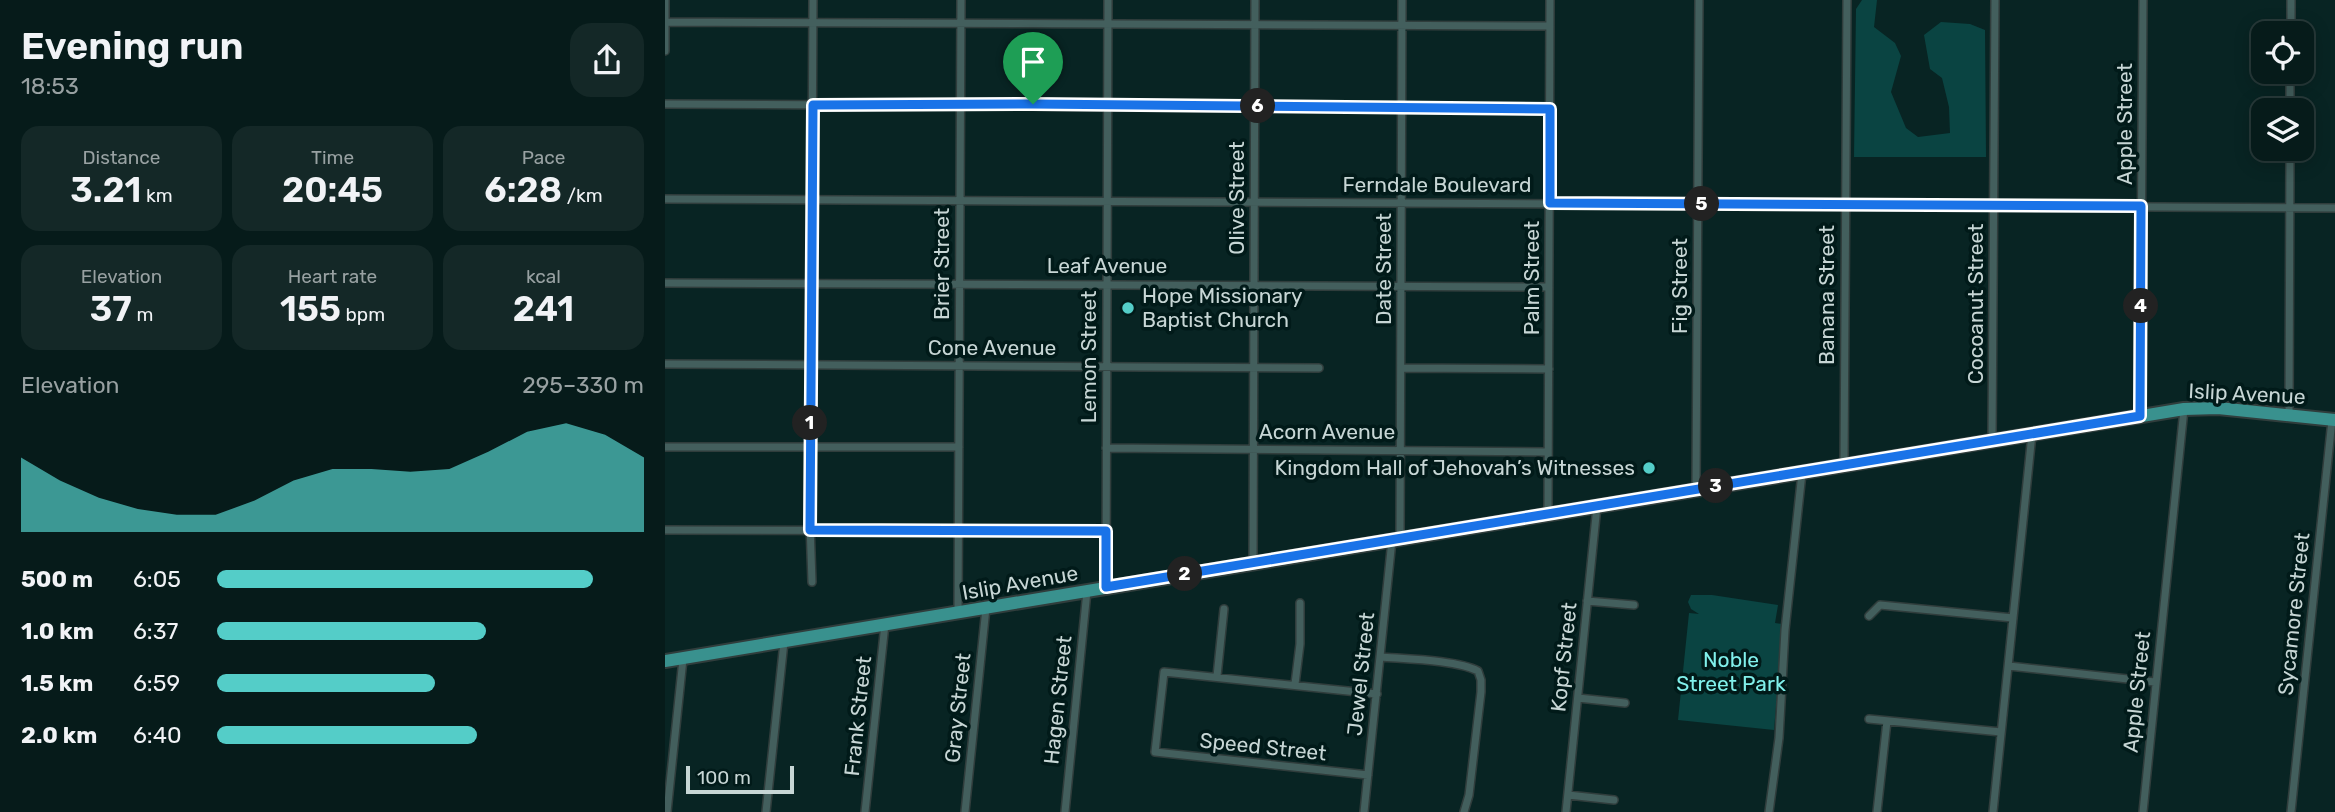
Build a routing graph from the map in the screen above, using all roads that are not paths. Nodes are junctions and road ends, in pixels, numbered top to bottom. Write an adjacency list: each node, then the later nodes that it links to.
1 (665, 0): 14 (street)
2 (813, 0): 15 (street)
3 (961, 0): 16 (street, Brier Street)
4 (1108, 0): 17 (street, Lemon Street)
5 (1255, 0): 18 (street, Olive Street)
6 (1402, 0): 19 (street, Date Street)
7 (1550, 0): 20 (street, Palm Street)
8 (1699, 0): 37 (street, Fig Street)
9 (1847, 0): 38 (street, Banana Street)
10 (1995, 0): 39 (street, Cocoanut Street)
11 (2143, 0): 40 (street, Apple Street)
12 (2291, 0): 13 (street)
13 (2291, 21)
14 (665, 22): 15 (street); 21 (street)
15 (813, 22): 16 (street); 24 (street)
16 (961, 22): 17 (street); 23 (street, Brier Street)
17 (1108, 23): 18 (street); 25 (street, Lemon Street)
18 (1255, 24): 19 (street); 26 (street, Olive Street)
19 (1402, 25): 20 (street); 27 (street, Date Street)
20 (1550, 26): 28 (street, Palm Street)
21 (665, 51)
22 (665, 104): 24 (street)
23 (961, 104): 24 (street); 25 (street); 32 (street, Brier Street)
24 (813, 105): 31 (street)
25 (1108, 105): 26 (street); 33 (street, Lemon Street)
26 (1255, 106): 27 (street); 34 (street, Olive Street)
27 (1402, 107): 28 (street); 35 (street, Date Street)
28 (1550, 109): 36 (street, Palm Street)
29 (2290, 161): 41 (street)
30 (665, 199): 31 (street, Ferndale Boulevard)
31 (812, 200): 32 (street, Ferndale Boulevard); 44 (street)
32 (960, 200): 33 (street, Ferndale Boulevard); 45 (street, Brier Street)
33 (1108, 200): 34 (street, Ferndale Boulevard); 46 (street, Lemon Street)
34 (1254, 201): 35 (street, Ferndale Boulevard); 47 (street, Olive Street)
35 (1401, 202): 36 (street, Ferndale Boulevard); 48 (street, Date Street)
36 (1550, 203): 37 (street, Ferndale Boulevard); 49 (street, Palm Street)
37 (1698, 204): 38 (street, Ferndale Boulevard); 73 (street, Fig Street)
38 (1845, 204): 39 (street, Ferndale Boulevard); 71 (street, Banana Street)
39 (1994, 206): 40 (street, Ferndale Boulevard); 63 (street, Cocoanut Street)
40 (2141, 206): 41 (street, Ferndale Boulevard); 60 (street, Apple Street)
41 (2289, 207): 42 (street, Ferndale Boulevard); 59 (street)
42 (2335, 208)
43 (665, 283): 44 (street, Leaf Avenue)
44 (811, 283): 45 (street, Leaf Avenue); 51 (street)
45 (960, 284): 46 (street, Leaf Avenue); 52 (street, Brier Street)
46 (1107, 284): 47 (street, Leaf Avenue); 53 (street, Lemon Street)
47 (1254, 285): 48 (street, Leaf Avenue); 54 (street, Olive Street)
48 (1401, 286): 49 (street, Leaf Avenue); 56 (street, Date Street)
49 (1549, 287): 57 (street, Palm Street)
50 (665, 364): 51 (street, Cone Avenue)
51 (810, 365): 52 (street, Cone Avenue); 65 (street)
52 (959, 366): 53 (street, Cone Avenue); 66 (street, Brier Street)
53 (1107, 366): 54 (street, Cone Avenue); 67 (street, Lemon Street)
54 (1254, 367): 55 (street, Cone Avenue); 68 (street, Olive Street)
55 (1319, 368)
56 (1401, 368): 57 (street); 69 (street, Date Street)
57 (1549, 369): 70 (street, Palm Street)
58 (2184, 409): 59 (main road, Islip Avenue); 60 (main road, Islip Avenue); 100 (street, Apple Street)
59 (2289, 415): 61 (main road, Islip Avenue)
60 (2140, 416): 62 (main road, Islip Avenue)
61 (2334, 420): 123 (street, Sycamore Street)
62 (2032, 434): 63 (main road, Islip Avenue); 92 (street)
63 (1992, 441): 71 (main road, Islip Avenue)
64 (665, 447): 65 (street)
65 (810, 447): 66 (street); 77 (street)
66 (959, 447): 78 (street, Brier Street)
67 (1106, 448): 68 (street, Acorn Avenue); 79 (street, Lemon Street)
68 (1253, 449): 69 (street, Acorn Avenue); 81 (street, Olive Street)
69 (1400, 450): 70 (street, Acorn Avenue); 80 (street, Date Street)
70 (1548, 452): 75 (street, Palm Street)
71 (1844, 465): 72 (main road, Islip Avenue)
72 (1802, 473): 73 (main road, Islip Avenue); 119 (street)
73 (1696, 489): 74 (main road, Islip Avenue)
74 (1597, 506): 75 (main road, Islip Avenue); 85 (street, Kopf Street)
75 (1548, 514): 80 (main road, Islip Avenue)
76 (665, 530): 77 (street)
77 (810, 530): 78 (street); 82 (street)
78 (958, 530): 79 (street); 90 (street, Brier Street)
79 (1106, 531): 83 (street, Lemon Street)
80 (1396, 539): 81 (main road, Islip Avenue); 95 (street, Jewel Street)
81 (1253, 563): 83 (main road, Islip Avenue)
82 (812, 582)
83 (1106, 587): 84 (main road, Islip Avenue)
84 (1087, 591): 88 (main road, Islip Avenue); 115 (street, Hagen Street)
85 (1587, 601): 87 (street); 103 (street, Kopf Street)
86 (1300, 603): 101 (street)
87 (1634, 606)
88 (986, 608): 90 (main road, Islip Avenue); 114 (street, Gray Street)
89 (1224, 610): 99 (street)
90 (958, 613): 93 (main road, Islip Avenue)
91 (1869, 616): 92 (street)
92 (2013, 618): 98 (street)
93 (885, 624): 94 (main road, Islip Avenue); 113 (street, Frank Street)
94 (784, 642): 96 (main road, Islip Avenue); 112 (street)
95 (1381, 657): 102 (street, Jewel Street); 117 (street)
96 (683, 659): 97 (main road, Islip Avenue); 111 (street)
97 (665, 661)
98 (2008, 666): 100 (street); 107 (street)
99 (1217, 676): 101 (street); 108 (street, Speed Street)
100 (2155, 682): 122 (street, Apple Street)
101 (1295, 684): 102 (street)
102 (1377, 694): 108 (street, Jewel Street)
103 (1578, 698): 104 (street); 109 (street, Kopf Street)
104 (1625, 703)
105 (1869, 719): 106 (street)
106 (1887, 721): 107 (street); 120 (street)
107 (2001, 732): 121 (street)
108 (1368, 775): 116 (street, Jewel Street)
109 (1567, 795): 110 (street); 118 (street, Kopf Street)
110 (1614, 800)
111 (667, 812)
112 (766, 812)
113 (865, 812)
114 (965, 812)
115 (1065, 812)
116 (1364, 812)
117 (1464, 812)
118 (1566, 812)
119 (1769, 812)
120 (1877, 812)
121 (1993, 812)
122 (2143, 812)
123 (2291, 812)

